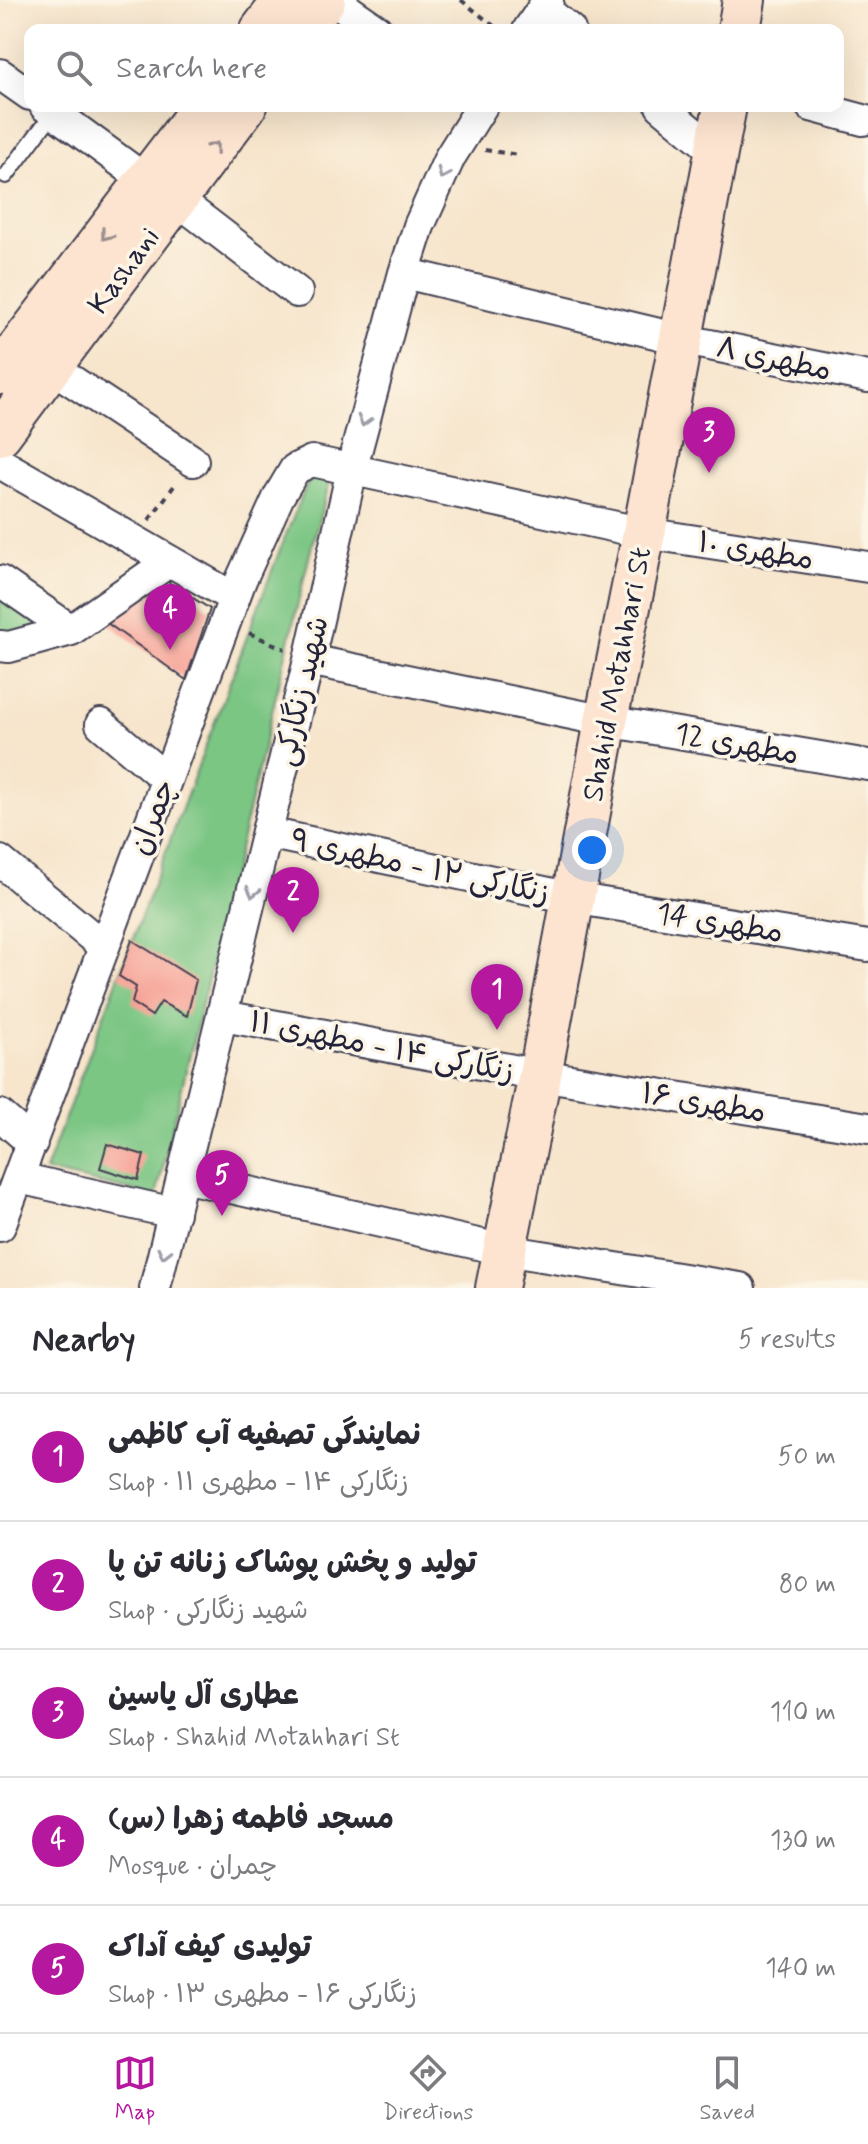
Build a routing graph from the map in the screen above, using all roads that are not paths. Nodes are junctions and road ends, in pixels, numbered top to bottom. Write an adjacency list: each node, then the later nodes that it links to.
1 (285, 0): 6 (main road)
2 (324, 0): 7 (main road)
3 (334, 0): 8 (street)
4 (744, 0): 10 (main road)
5 (540, 13): 9 (street)
6 (267, 24)
7 (306, 24)
8 (368, 24)
9 (559, 24)
10 (740, 24)
11 (28, 112): 21 (lane)
12 (58, 112): 22 (street)
13 (201, 112): 22 (main road)
14 (239, 112): 22 (main road, Kashani, one-way to 14)
15 (478, 112): 23 (street, شهید زنگارکی, one-way to 23)
16 (668, 112): 20 (street)
17 (724, 112): 20 (main road, Shahid Motahhari St)
18 (833, 112): 19 (street)
19 (863, 120)
20 (717, 153): 25 (main road, Shahid Motahhari St)
21 (6, 176)
22 (161, 190): 24 (street); 26 (main road)
23 (404, 273): 25 (street, مطهری ۸); 31 (street, شهید زنگارکی, one-way to 31)
24 (297, 292)
25 (680, 339): 27 (street, مطهری ۸); 32 (main road, Shahid Motahhari St)
26 (17, 358): 28 (main road); 29 (street)
27 (868, 377)
28 (0, 434)
29 (193, 461)
30 (0, 463): 33 (street)
31 (352, 468): 32 (street, مطهری ۱۰); 36 (street, چمران); 39 (street, شهید زنگارکی)
32 (644, 533): 34 (street, مطهری ۱۰); 40 (main road, Shahid Motahhari St)
33 (170, 561): 36 (street); 37 (street)
34 (868, 567)
35 (0, 581): 37 (street)
36 (229, 611): 43 (street, چمران)
37 (71, 630): 38 (street)
38 (0, 646)
39 (309, 660): 40 (street, مطهری 12); 44 (street, شهید زنگارکی)
40 (606, 721): 42 (street, مطهری 12); 46 (main road, Shahid Motahhari St)
41 (101, 724): 43 (street)
42 (868, 765)
43 (166, 779): 47 (street, چمران)
44 (267, 833): 46 (street, زنگارکی ۱۲ - مطهری ۹); 49 (street, شهید زنگارکی, one-way to 49)
45 (0, 861): 47 (street)
46 (572, 898): 48 (street, مطهری 14); 50 (main road, Shahid Motahhari St)
47 (103, 946): 53 (street, چمران)
48 (868, 946)
49 (223, 1016): 50 (street, زنگارکی ۱۴ - مطهری ۱۱); 54 (street, شهید زنگارکی)
50 (540, 1075): 52 (street, مطهری ۱۶); 58 (main road, Shahid Motahhari St)
51 (0, 1115): 53 (street)
52 (868, 1128)
53 (32, 1143): 55 (street, چمران)
54 (183, 1177): 56 (street, شهید زنگارکی); 58 (street)
55 (19, 1178): 56 (street); 57 (street, چمران)
56 (174, 1213): 59 (street, شهید زنگارکی, one-way to 59)
57 (0, 1226)
58 (501, 1269): 60 (street)
59 (155, 1288)
60 (740, 1288)

